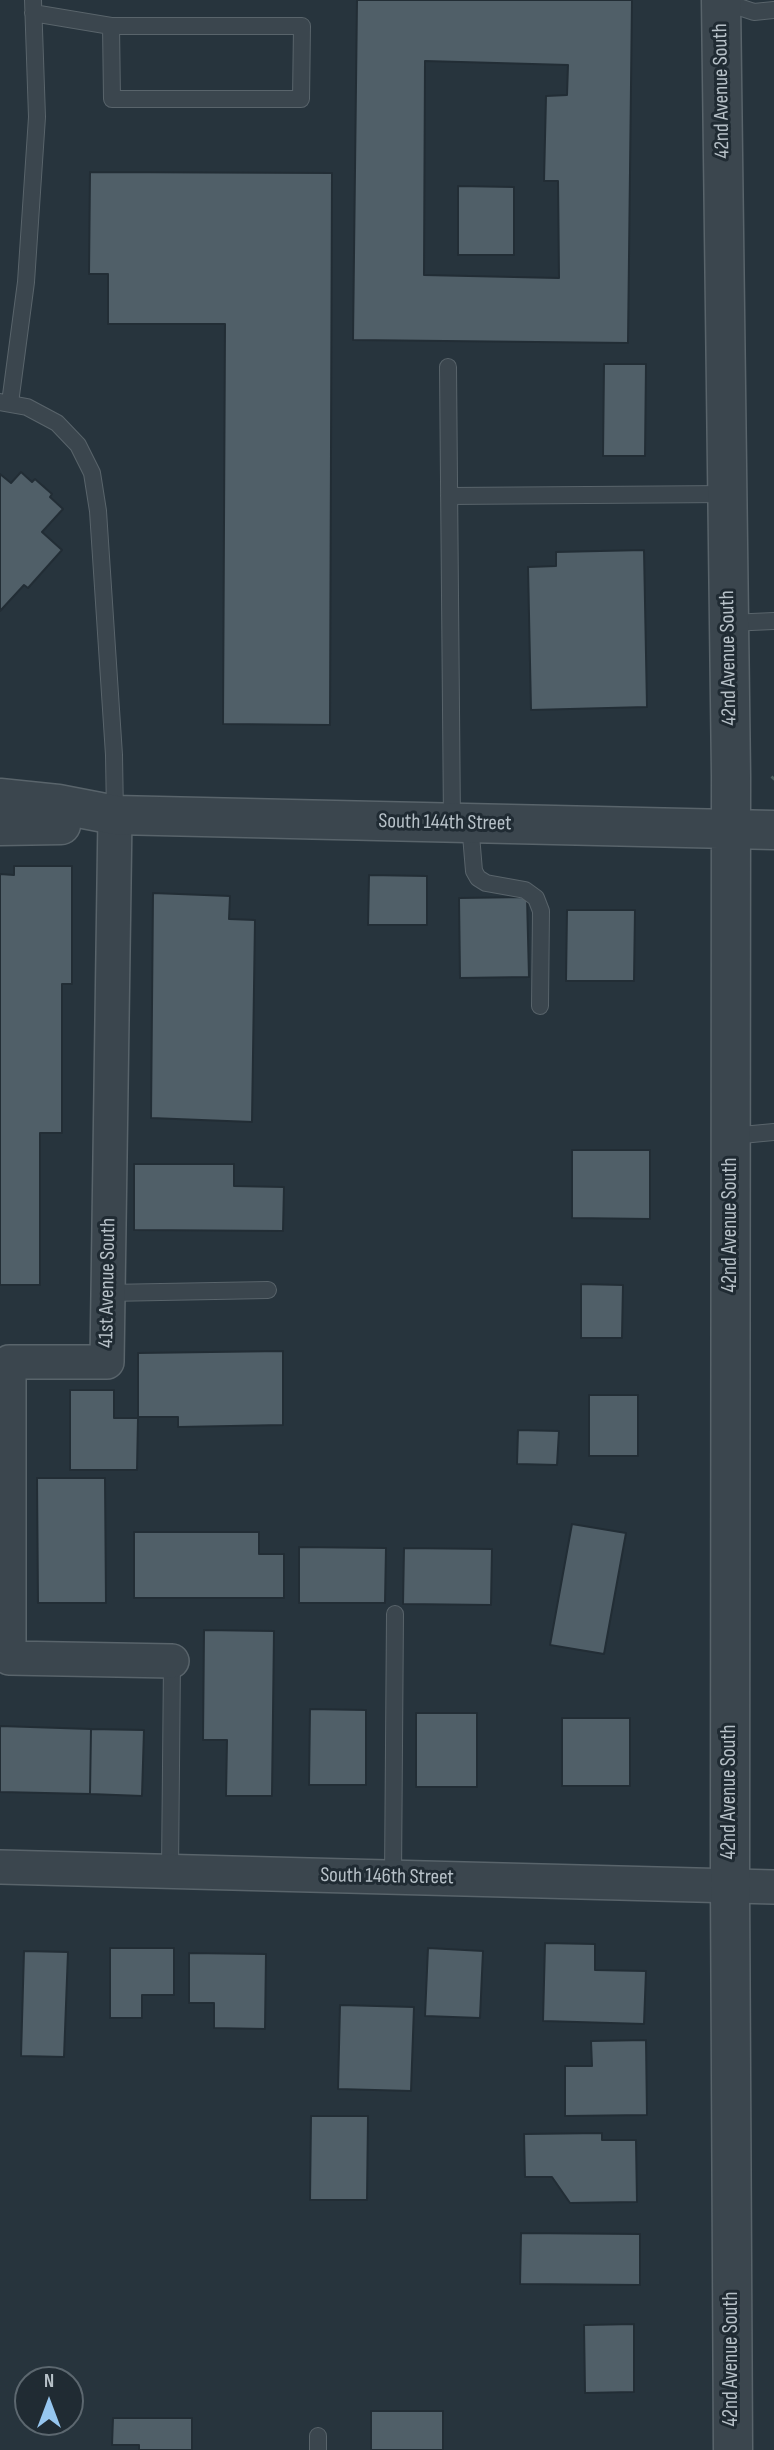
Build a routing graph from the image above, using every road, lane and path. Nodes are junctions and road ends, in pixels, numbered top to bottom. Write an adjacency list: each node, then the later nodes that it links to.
1 (721, 0): 3 (lane); 7 (street, 42nd Avenue South)
2 (33, 7): 4 (lane); 6 (lane)
3 (774, 10)
4 (111, 26): 4 (lane)
5 (447, 367): 8 (lane)
6 (5, 402): 12 (lane)
7 (727, 494): 8 (lane); 10 (street, 42nd Avenue South)
8 (449, 496): 13 (lane)
9 (774, 621): 10 (lane)
10 (729, 623): 15 (street, 42nd Avenue South)
11 (0, 798): 12 (street, South 144th Street)
12 (115, 815): 13 (street, South 144th Street); 14 (street, South 144th Street); 21 (street, 41st Avenue South)
13 (461, 823): 15 (street, South 144th Street); 17 (lane)
14 (0, 826)
15 (730, 830): 16 (street, South 144th Street); 19 (street, 42nd Avenue South)
16 (774, 830)
17 (540, 1006)
18 (774, 1132): 19 (lane)
19 (731, 1136): 27 (street, 42nd Avenue South)
20 (268, 1290): 21 (lane)
21 (108, 1293): 23 (street, 41st Avenue South)
22 (395, 1614): 26 (lane)
23 (172, 1661): 25 (lane)
24 (0, 1867): 25 (street, South 146th Street)
25 (170, 1871): 26 (street, South 146th Street)
26 (393, 1877): 27 (street, South 146th Street)
27 (730, 1886): 28 (street, South 146th Street); 29 (street, 42nd Avenue South)
28 (774, 1887)
29 (733, 2450)

